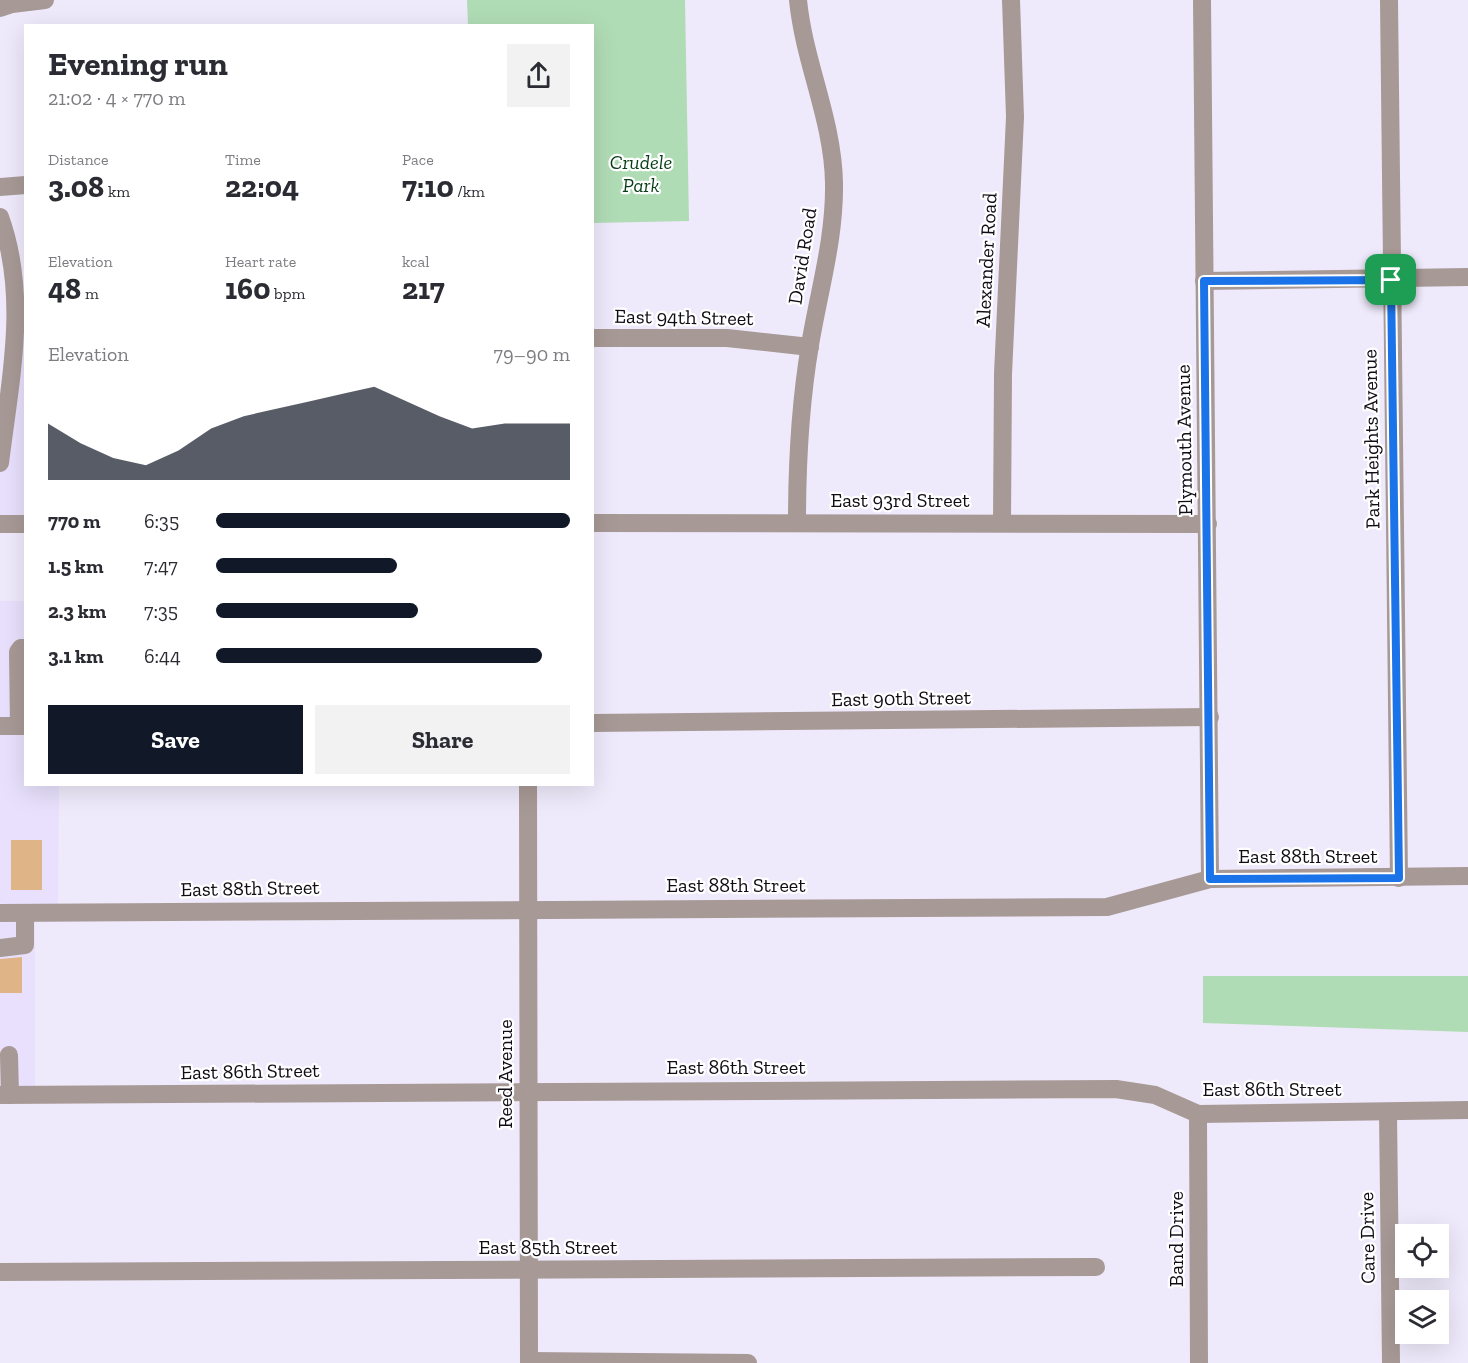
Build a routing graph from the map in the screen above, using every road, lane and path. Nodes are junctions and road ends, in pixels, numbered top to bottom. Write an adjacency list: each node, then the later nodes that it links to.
1 (45, 0): 6 (street)
2 (798, 0): 15 (street, David Road)
3 (1011, 0): 19 (street, Alexander Road)
4 (1202, 0): 12 (street, Plymouth Avenue)
5 (1389, 0): 11 (street, Park Heights Avenue)
6 (0, 8)
7 (24, 185): 8 (street)
8 (0, 188)
9 (0, 217): 14 (street)
10 (1468, 278): 11 (street)
11 (1391, 280): 12 (street); 30 (street, Park Heights Avenue)
12 (1204, 281): 22 (street, Plymouth Avenue)
13 (594, 338): 15 (street, East 94th Street)
14 (14, 339): 16 (street)
15 (810, 347): 17 (street, David Road)
16 (0, 462)
17 (797, 522): 18 (street, East 93rd Street); 19 (street, East 93rd Street)
18 (594, 523)
19 (1002, 523): 22 (street, East 93rd Street)
20 (0, 524): 21 (street)
21 (24, 524)
22 (1208, 524): 24 (street, Plymouth Avenue)
23 (24, 648): 27 (street)
24 (1210, 717): 25 (street, East 90th Street); 31 (street, Plymouth Avenue)
25 (594, 723)
26 (0, 726): 27 (street)
27 (22, 726)
28 (528, 786): 32 (street, Reed Avenue)
29 (1468, 876): 30 (street, East 88th Street)
30 (1399, 878): 31 (street, East 88th Street)
31 (1210, 879): 32 (street, East 88th Street)
32 (528, 908): 34 (street, East 88th Street); 37 (street, Reed Avenue)
33 (0, 913): 34 (street, East 88th Street)
34 (25, 913): 35 (street)
35 (0, 948)
36 (9, 1055): 38 (street)
37 (528, 1090): 38 (street, East 86th Street); 41 (street, East 86th Street); 43 (street, Reed Avenue)
38 (5, 1095)
39 (1468, 1110): 40 (street, East 86th Street)
40 (1388, 1112): 41 (street, East 86th Street); 48 (street, Care Drive)
41 (1198, 1114): 47 (street, Band Drive)
42 (1096, 1267): 43 (street, East 85th Street)
43 (528, 1270): 44 (street, East 85th Street); 45 (street, Reed Avenue)
44 (0, 1272)
45 (529, 1362): 46 (street)
46 (748, 1363)
47 (1200, 1363)
48 (1391, 1363)

